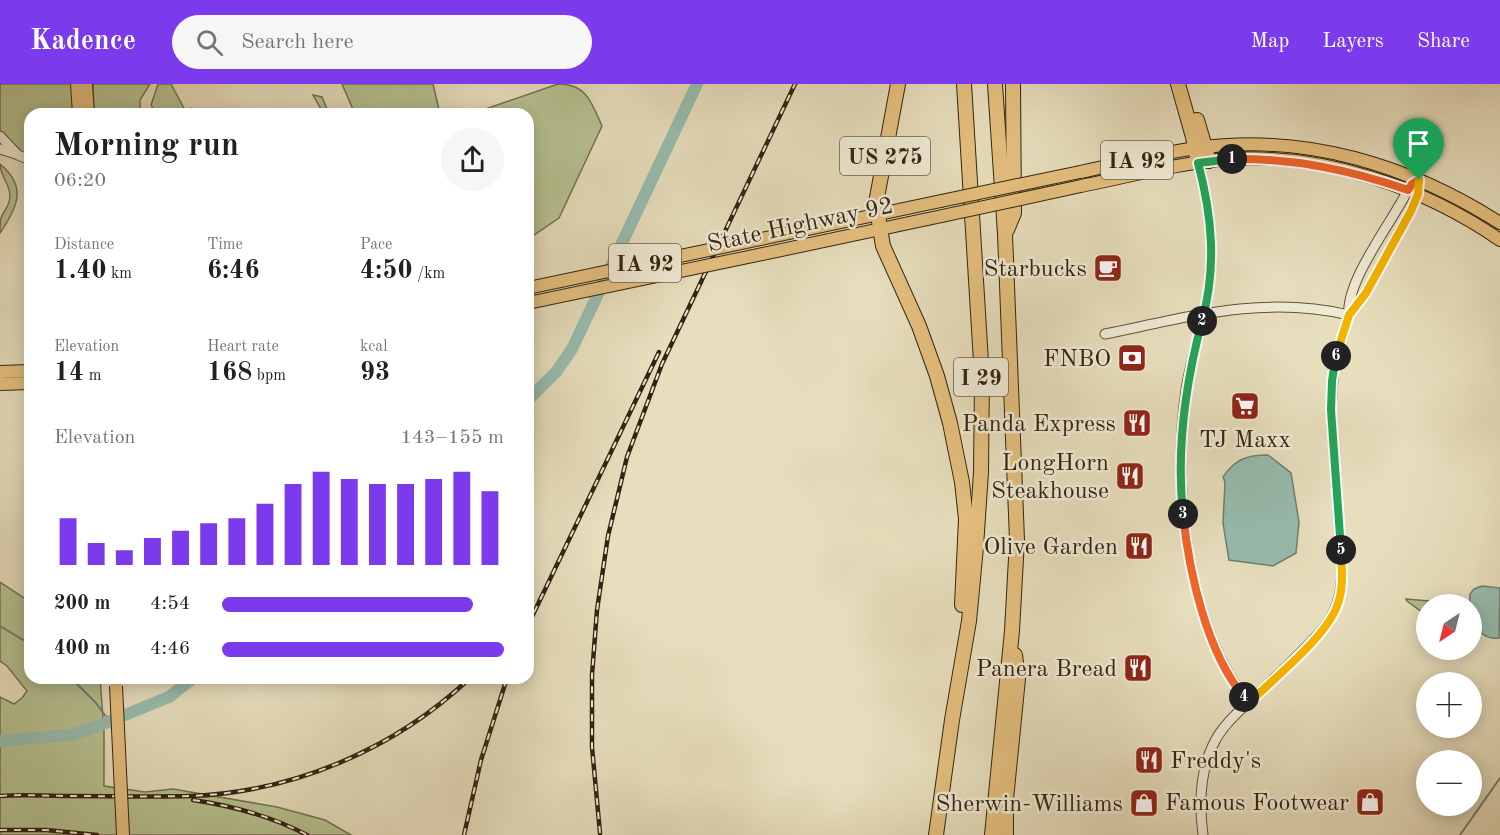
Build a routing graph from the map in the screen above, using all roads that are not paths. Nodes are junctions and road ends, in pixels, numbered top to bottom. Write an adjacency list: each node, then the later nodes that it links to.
1 (77, 84): 9 (main road)
2 (86, 84): 10 (main road)
3 (898, 84): 19 (highway, US 275)
4 (964, 84): 34 (highway, I 29)
5 (995, 84): 22 (highway, I 29)
6 (1013, 84): 22 (highway)
7 (1178, 84): 12 (highway)
8 (1185, 84): 12 (highway)
9 (79, 108)
10 (88, 108)
11 (0, 136): 14 (street)
12 (1200, 147): 16 (highway); 17 (main road); 19 (main road, State Highway 92 / IA 92, bridge)
13 (0, 149): 14 (street)
14 (18, 155): 15 (street)
15 (24, 158)
16 (1203, 162): 18 (main road, State Highway 92); 21 (main road, State Highway 92, bridge); 26 (street)
17 (1419, 180): 18 (street); 20 (main road)
18 (1413, 192): 23 (main road, State Highway 92); 27 (street); 27 (street)
19 (878, 214): 21 (highway, US 275); 24 (main road, State Highway 92 / IA 92, bridge)
20 (1500, 223)
21 (880, 229): 25 (main road, State Highway 92 / IA 92, bridge); 34 (highway)
22 (1005, 234): 33 (highway, I 29)
23 (1500, 240)
24 (534, 287)
25 (534, 302)
26 (1204, 315): 27 (street); 28 (street); 36 (street)
27 (1349, 315): 36 (street)
28 (1105, 334)
29 (24, 371): 30 (main road)
30 (0, 372)
31 (24, 383): 32 (main road)
32 (0, 384)
33 (1012, 631): 39 (highway, I 29); 40 (highway)
34 (960, 670): 38 (highway, I 29)
35 (116, 684): 37 (main road, bridge)
36 (1249, 703): 41 (street)
37 (123, 835)
38 (936, 835)
39 (992, 835)
40 (1006, 835)
41 (1203, 835)

